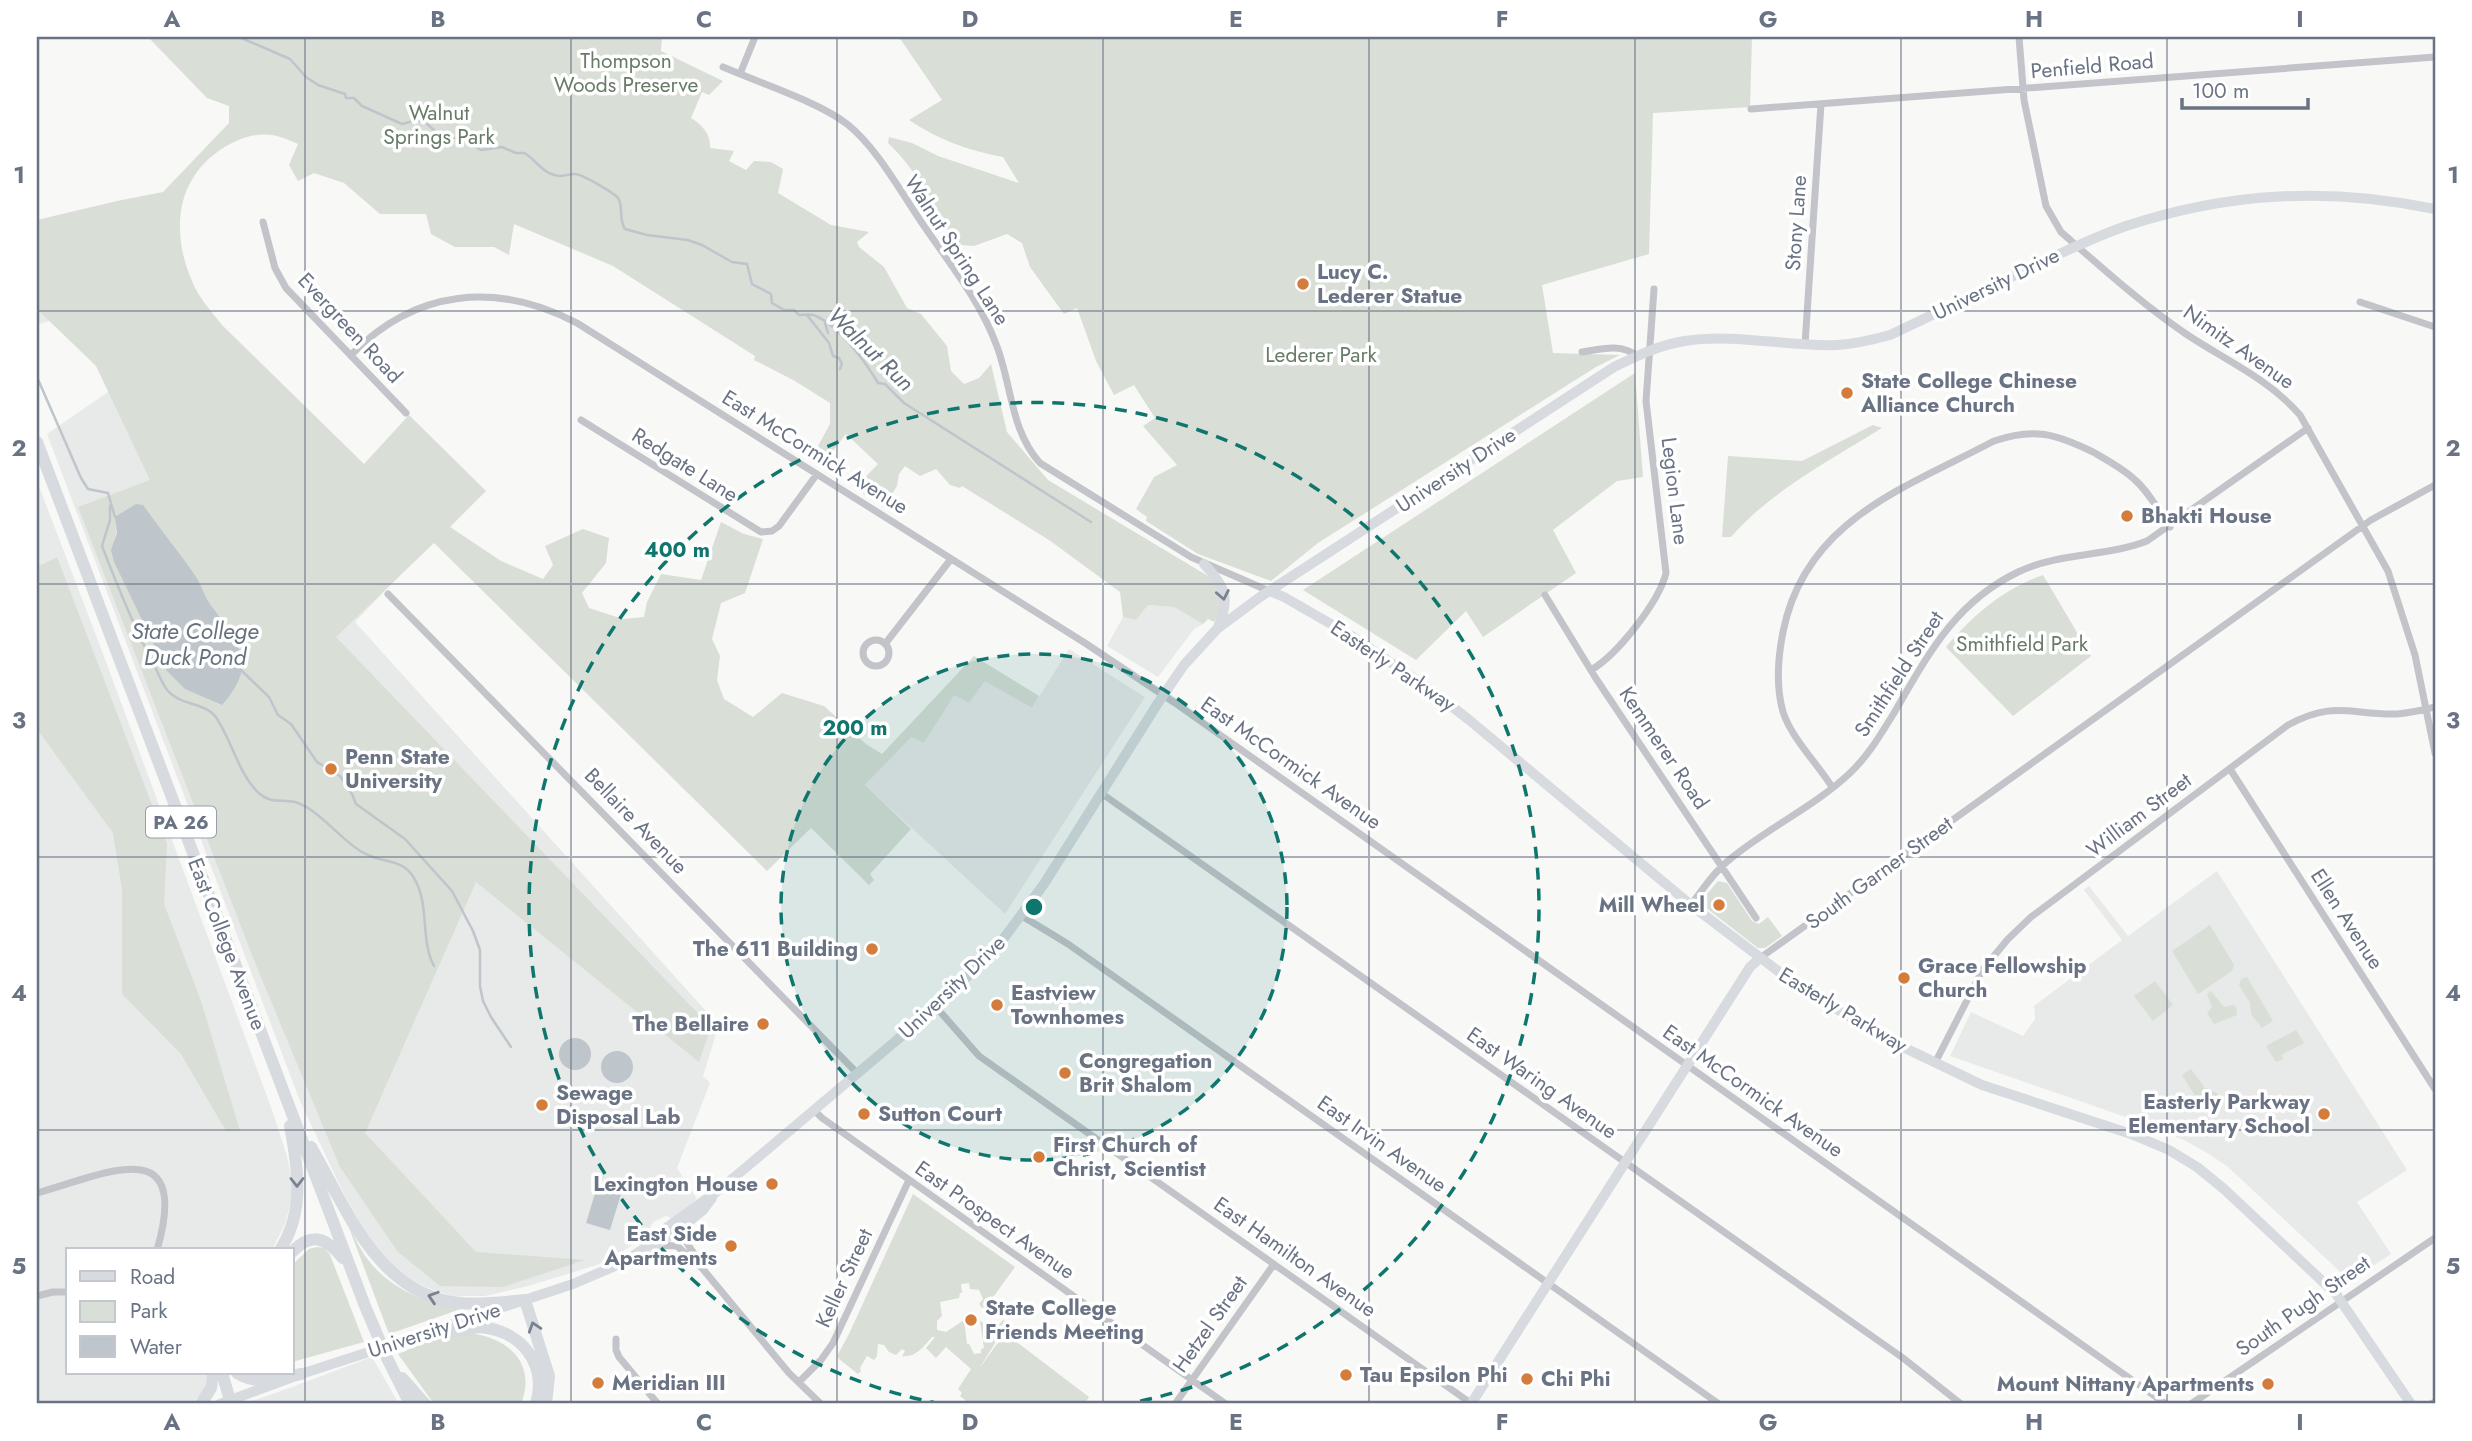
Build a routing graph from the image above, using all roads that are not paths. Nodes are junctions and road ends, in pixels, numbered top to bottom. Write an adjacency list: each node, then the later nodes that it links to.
1 (755, 37): 5 (street)
2 (2018, 37): 6 (street, Nimitz Avenue)
3 (2435, 57): 6 (street, Penfield Road)
4 (723, 67): 5 (street, Walnut Spring Lane)
5 (740, 74): 29 (street, Walnut Spring Lane)
6 (2022, 90): 7 (street, Penfield Road); 11 (street, Nimitz Avenue)
7 (1821, 104): 8 (street, Penfield Road); 15 (street, Stony Lane)
8 (1751, 109)
9 (2435, 209): 11 (main road, University Drive)
10 (263, 222): 18 (street, Evergreen Road)
11 (2077, 245): 15 (main road, University Drive); 22 (street, Nimitz Avenue)
12 (1654, 289): 16 (street, Legion Lane)
13 (2360, 302): 14 (street)
14 (2435, 327)
15 (1805, 344): 16 (main road, University Drive)
16 (1650, 350): 19 (main road, University Drive); 35 (street, Legion Lane)
17 (1582, 352): 19 (street)
18 (351, 355): 20 (street, Evergreen Road); 24 (street, East McCormick Avenue)
19 (1637, 356): 30 (main road, University Drive)
20 (406, 413)
21 (581, 420): 24 (street, Redgate Lane)
22 (2308, 428): 26 (street, Nimitz Avenue); 27 (street, Smithfield Street)
23 (37, 445): 53 (main road, East College Avenue / PA 26)
24 (817, 474): 28 (street, East McCormick Avenue)
25 (2435, 485): 26 (street, South Garner Street)
26 (2363, 526): 38 (street, Nimitz Avenue); 47 (street, South Garner Street)
27 (2170, 527): 41 (street, Smithfield Street); 41 (street)
28 (951, 559): 34 (street); 36 (street, East McCormick Avenue)
29 (1204, 564): 30 (street, Walnut Spring Lane); 33 (main road, one-way to 33)
30 (1270, 591): 33 (main road, University Drive); 44 (main road, Easterly Parkway)
31 (388, 594): 51 (street, Bellaire Avenue)
32 (1545, 595): 35 (street, Kemmerer Road)
33 (1217, 629): 36 (main road, University Drive)
34 (885, 644)
35 (1591, 670): 43 (street, Kemmerer Road)
36 (1163, 695): 42 (main road, University Drive); 50 (street, East McCormick Avenue)
37 (2435, 707): 38 (street, William Street)
38 (2427, 709): 39 (street, Nimitz Avenue); 40 (street, William Street)
39 (2435, 753)
40 (2230, 769): 49 (street, William Street); 52 (street, Ellen Avenue)
41 (1832, 787): 43 (street, Smithfield Street)
42 (1101, 793): 45 (main road, University Drive); 56 (street, East Waring Avenue)
43 (1722, 866): 44 (street, Smithfield Street); 46 (street, Kemmerer Road)
44 (1691, 905): 47 (main road, Easterly Parkway)
45 (1022, 916): 48 (main road, University Drive); 69 (street, East Irvin Avenue)
46 (1756, 918)
47 (1760, 958): 49 (main road, Easterly Parkway); 50 (main road, South Garner Street)
48 (936, 1007): 51 (main road, University Drive); 66 (street, East Hamilton Avenue)
49 (1935, 1063): 73 (main road, Easterly Parkway)
50 (1687, 1065): 56 (main road, South Garner Street); 96 (street, East McCormick Avenue)
51 (857, 1073): 54 (main road, University Drive)
52 (2435, 1088)
53 (283, 1091): 55 (main road, East College Avenue / PA 26); 64 (main road, one-way to 64)
54 (814, 1110): 57 (street, East Prospect Avenue); 58 (main road, University Drive)
55 (292, 1114): 67 (main road, East College Avenue / PA 26); 72 (main road, one-way to 55)
56 (1625, 1163): 69 (main road, South Garner Street); 95 (street, East Waring Avenue)
57 (909, 1180): 81 (street, East Prospect Avenue); 82 (street, Keller Street)
58 (719, 1190): 60 (main road, University Drive); 62 (main road, University Drive)
59 (37, 1193): 63 (street)
60 (682, 1227): 62 (main road, University Drive); 68 (street)
61 (2435, 1238): 73 (street, South Pugh Street)
62 (650, 1247): 68 (street); 72 (main road, University Drive)
63 (157, 1248)
64 (281, 1248)
65 (294, 1251): 67 (main road)
66 (1274, 1264): 81 (street, Hetzel Street); 93 (street, East Hamilton Avenue)
67 (351, 1267): 76 (main road, East College Avenue / PA 26)
68 (702, 1268): 82 (street)
69 (1548, 1283): 93 (main road, South Garner Street); 94 (street, East Irvin Avenue)
70 (66, 1292): 71 (street)
71 (37, 1296)
72 (525, 1300): 75 (main road, University Drive); 88 (main road, one-way to 72)
73 (2341, 1300): 97 (street, South Pugh Street); 98 (main road, Easterly Parkway)
74 (616, 1339): 89 (street)
75 (404, 1340): 80 (main road, University Drive); 87 (main road)
76 (387, 1358): 85 (main road, East College Avenue / PA 26); 86 (main road)
77 (213, 1374): 84 (main road)
78 (222, 1374): 83 (main road)
79 (239, 1374): 80 (main road)
80 (300, 1374): 83 (main road, University Drive)
81 (1192, 1380): 91 (street, Hetzel Street); 92 (street, East Prospect Avenue)
82 (799, 1382): 90 (street)
83 (225, 1402)
84 (201, 1404)
85 (410, 1404)
86 (425, 1404)
87 (536, 1404)
88 (546, 1404)
89 (658, 1404)
90 (821, 1404)
91 (1175, 1404)
92 (1226, 1404)
93 (1471, 1404)
94 (1719, 1404)
95 (1961, 1404)
96 (2166, 1404)
97 (2192, 1404)
98 (2411, 1404)

